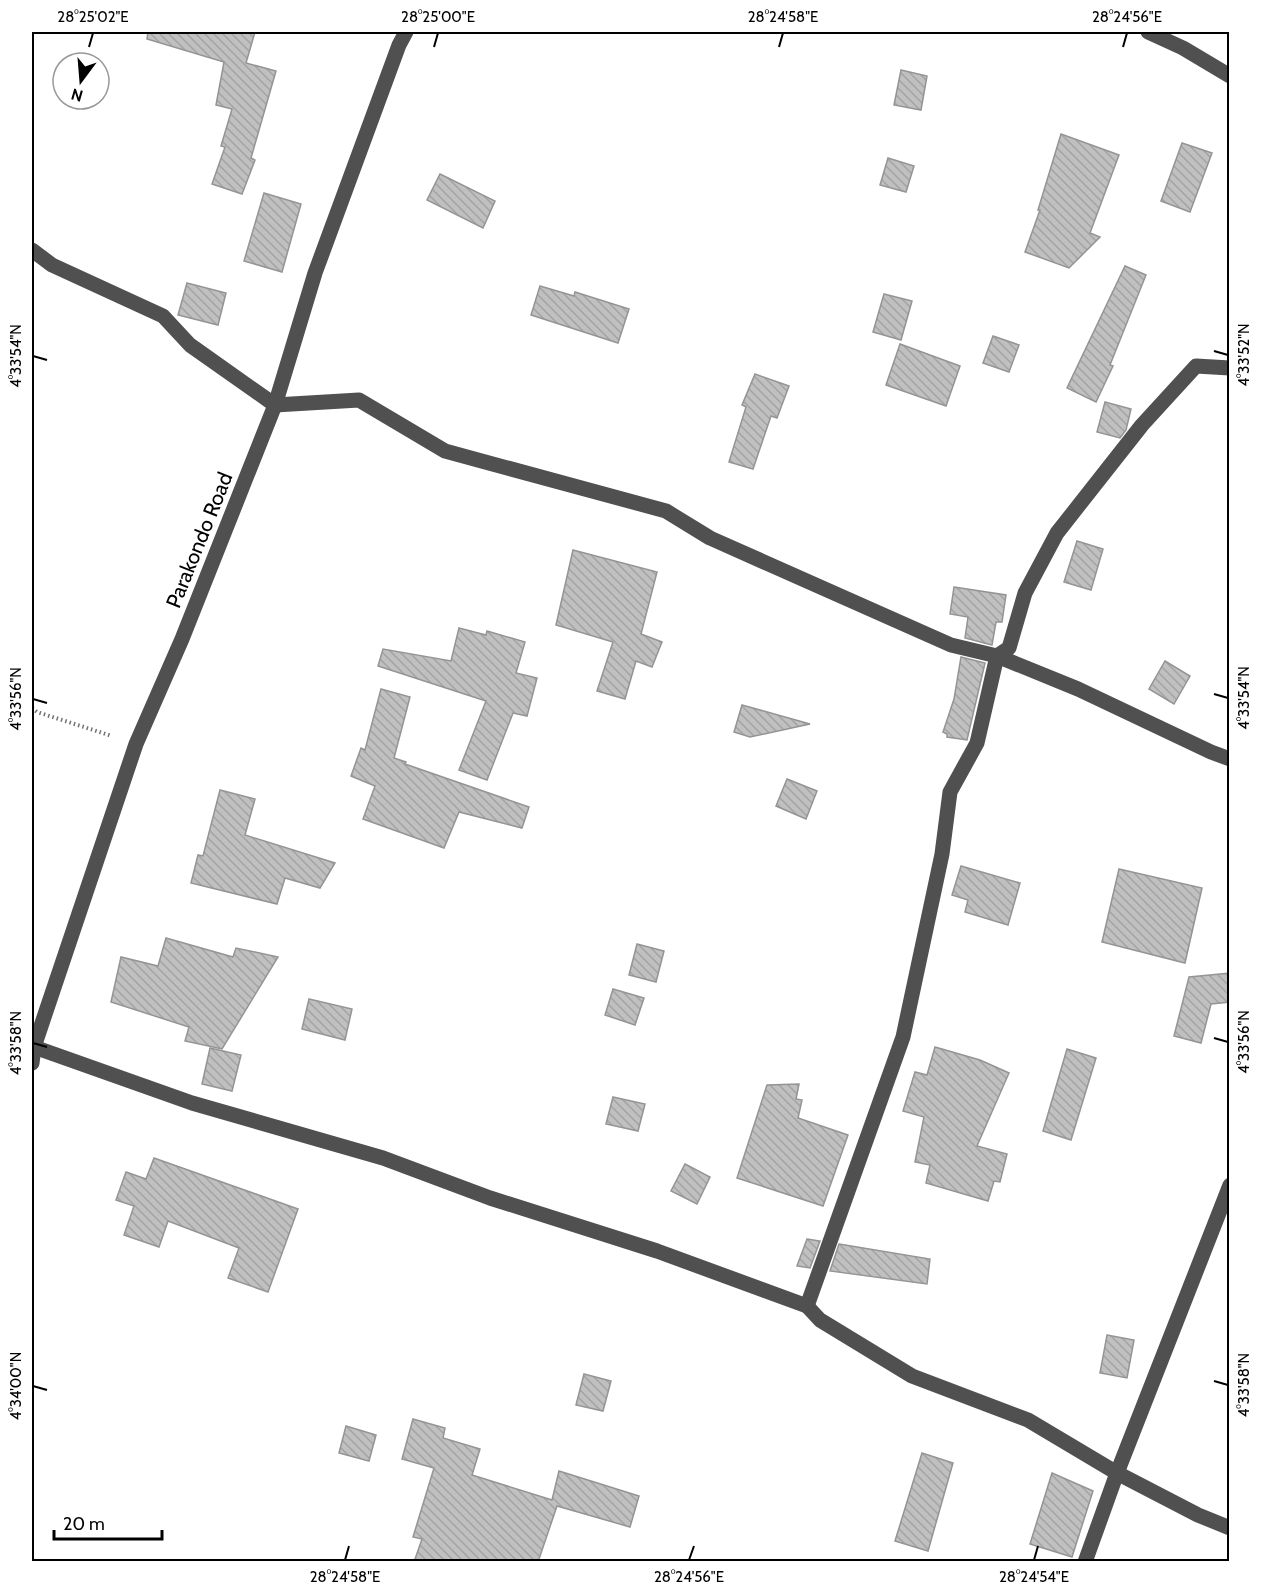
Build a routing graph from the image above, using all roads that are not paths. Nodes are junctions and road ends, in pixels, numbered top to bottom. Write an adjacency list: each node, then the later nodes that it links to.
1 (406, 32): 6 (street, Parakondo Road)
2 (1148, 32): 3 (street)
3 (1230, 76)
4 (32, 250): 6 (street)
5 (1230, 368): 7 (street)
6 (275, 405): 7 (street); 9 (street, Parakondo Road)
7 (997, 656): 8 (street); 12 (street)
8 (1230, 759)
9 (34, 1047): 10 (street, Parakondo Road); 12 (street)
10 (32, 1063)
11 (1230, 1185): 13 (street)
12 (807, 1306): 13 (street)
13 (1117, 1473): 14 (street); 15 (street)
14 (1230, 1528)
15 (1085, 1562)

